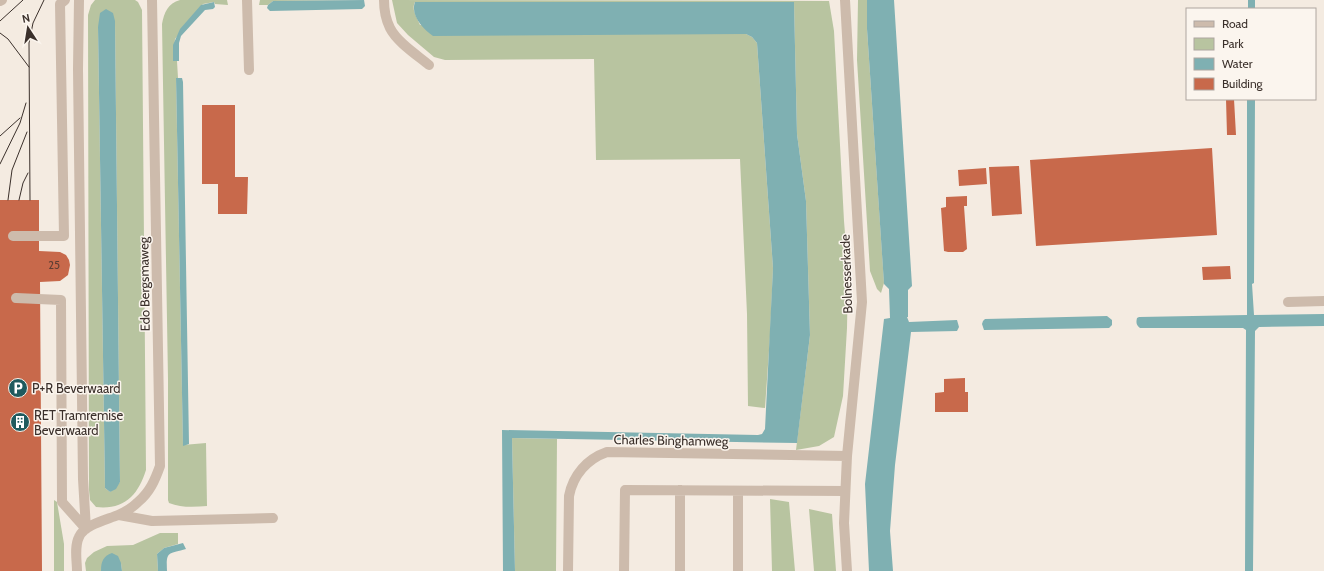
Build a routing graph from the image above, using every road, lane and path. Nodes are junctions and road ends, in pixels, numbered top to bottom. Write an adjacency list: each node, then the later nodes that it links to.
1 (65, 0): 9 (street)
2 (79, 0): 19 (street)
3 (152, 0): 17 (street, Edo Bergsmaweg)
4 (247, 0): 8 (street)
5 (384, 0): 7 (street)
6 (845, 0): 13 (street, Bolnesserkade)
7 (429, 65)
8 (249, 70)
9 (13, 236)
10 (16, 298): 19 (street)
11 (1324, 301): 12 (street)
12 (1288, 302)
13 (847, 456): 16 (street, Bolnesserkade); 21 (street, Charles Binghamweg)
14 (680, 490): 15 (street); 22 (street); 23 (street)
15 (738, 491): 16 (street); 24 (street)
16 (845, 491): 25 (street, Bolnesserkade)
17 (119, 515): 18 (street); 19 (street, Edo Bergsmaweg)
18 (273, 518)
19 (86, 529): 20 (street)
20 (77, 571)
21 (568, 571)
22 (624, 571)
23 (680, 571)
24 (738, 571)
25 (847, 571)

